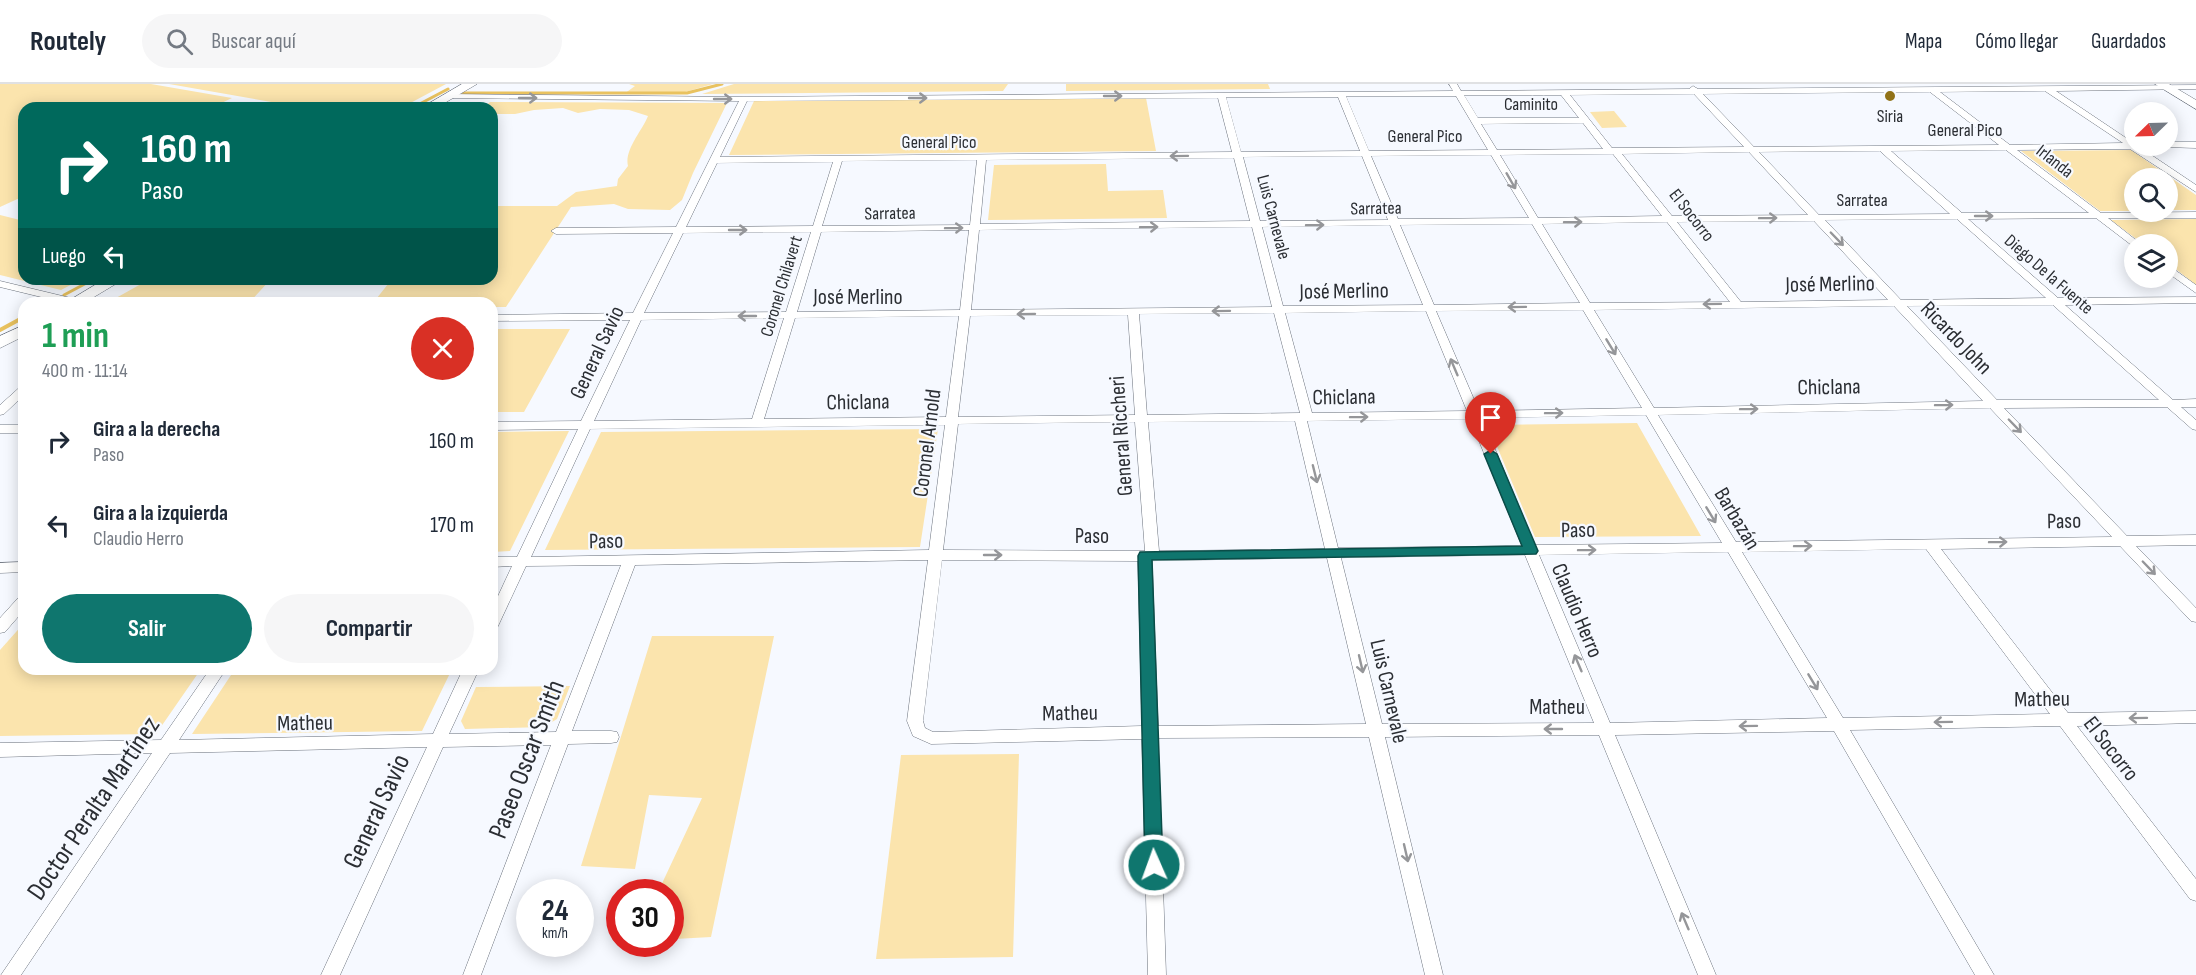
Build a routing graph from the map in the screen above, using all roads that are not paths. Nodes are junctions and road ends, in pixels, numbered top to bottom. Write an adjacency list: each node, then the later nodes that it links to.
1 (471, 84): 14 (main road)
2 (1357, 84): 13 (street)
3 (1575, 84): 10 (street)
4 (2164, 85): 6 (street); 8 (street); 18 (main road)
5 (1928, 86): 6 (street); 7 (street); 26 (street, Irlanda)
6 (2044, 86): 21 (street)
7 (1692, 87): 10 (street); 27 (street, Ricardo John)
8 (2196, 87)
9 (1456, 89): 11 (street); 13 (street); 20 (street, Barbazán)
10 (1581, 92): 11 (street)
11 (1564, 93): 19 (street, El Socorro)
12 (1341, 95): 13 (street); 15 (street); 30 (street, Claudio Herro)
13 (1362, 95)
14 (448, 96): 16 (street, one-way to 16); 17 (main road)
15 (1222, 96): 16 (street, one-way to 15); 31 (street, Luis Carnevale)
16 (744, 99): 35 (street, General Savio)
17 (438, 102)
18 (2196, 105)
19 (1586, 120): 20 (street, Caminito); 28 (street, El Socorro)
20 (1476, 121): 29 (street, Barbazán)
21 (2124, 139)
22 (2178, 145): 23 (street)
23 (2196, 145)
24 (2124, 146): 26 (street, General Pico)
25 (1881, 147): 26 (street, General Pico); 27 (street, General Pico); 38 (street, Diego De la Fuente)
26 (2010, 147): 39 (street, Irlanda)
27 (1750, 148): 28 (street, General Pico); 40 (street, Ricardo John)
28 (1612, 151): 29 (street, General Pico); 41 (street, El Socorro)
29 (1494, 152): 30 (street, General Pico); 42 (street, Barbazán, one-way to 42)
30 (1365, 153): 31 (street, General Pico); 43 (street, Claudio Herro)
31 (1238, 155): 33 (street, General Pico, one-way to 33); 44 (street, Luis Carnevale)
32 (2148, 156): 36 (street)
33 (982, 158): 34 (street, General Pico); 45 (street, Coronel Arnold)
34 (838, 159): 35 (street, General Pico); 47 (street, Coronel Chilavert)
35 (713, 160): 46 (street, General Savio)
36 (2196, 189)
37 (2196, 215): 39 (street, Sarratea)
38 (1958, 216): 39 (street, Sarratea, one-way to 39); 40 (street, Sarratea); 56 (street, Diego De la Fuente)
39 (2098, 216): 49 (street, Irlanda)
40 (1815, 217): 41 (street, Sarratea, one-way to 40); 58 (street, Ricardo John, one-way to 58)
41 (1671, 220): 42 (street, Sarratea, one-way to 41); 59 (street, El Socorro)
42 (1535, 222): 43 (street, Sarratea); 60 (street, Barbazán)
43 (1395, 224): 44 (street, Sarratea, one-way to 43); 61 (street, Claudio Herro)
44 (1256, 225): 45 (street, Sarratea, one-way to 44); 62 (street, Luis Carnevale)
45 (975, 228): 47 (street, Sarratea, one-way to 45); 64 (street, Coronel Arnold)
46 (680, 230): 47 (street, Sarratea, one-way to 47); 48 (street, Sarratea); 65 (street, General Savio)
47 (816, 230): 66 (street, Coronel Chilavert)
48 (556, 231)
49 (2124, 235)
50 (2178, 276): 53 (street)
51 (0, 284): 54 (street)
52 (105, 285): 55 (main road)
53 (2196, 290)
54 (53, 297)
55 (83, 297)
56 (2055, 300): 57 (street, José Merlino); 58 (street, José Merlino); 71 (street, Diego De la Fuente)
57 (2196, 300)
58 (1897, 302): 59 (street, José Merlino); 73 (street, Ricardo John)
59 (1737, 304): 60 (street, José Merlino, one-way to 60)
60 (1587, 306): 61 (street, José Merlino, one-way to 61); 75 (street, Barbazán, one-way to 75)
61 (1430, 308): 62 (street, José Merlino); 76 (street, Claudio Herro, one-way to 61)
62 (1279, 310): 63 (street, José Merlino, one-way to 63); 77 (street, Luis Carnevale)
63 (1133, 313): 64 (street, José Merlino, one-way to 64); 78 (street, General Riccheri)
64 (965, 314): 66 (street, José Merlino); 79 (street, Coronel Arnold)
65 (637, 316): 66 (street, José Merlino, one-way to 65); 67 (street, José Merlino); 81 (street, General Savio)
66 (790, 316): 80 (street, Coronel Chilavert)
67 (498, 318)
68 (18, 333): 69 (main road)
69 (0, 343)
70 (18, 394): 74 (street)
71 (2170, 403): 72 (street, Chiclana); 73 (street, Chiclana); 83 (street, Diego De la Fuente)
72 (2196, 403)
73 (1993, 404): 75 (street, Chiclana, one-way to 73); 87 (street, Ricardo John, one-way to 87)
74 (0, 411)
75 (1649, 411): 76 (street, Chiclana, one-way to 75); 89 (street, Barbazán, one-way to 89)
76 (1474, 415): 77 (street, Chiclana, one-way to 76); 90 (street, Claudio Herro)
77 (1304, 417): 78 (street, Chiclana); 91 (street, Luis Carnevale, one-way to 91)
78 (1142, 419): 79 (street, Chiclana); 93 (street, General Riccheri)
79 (952, 421): 80 (street, Chiclana); 92 (street, Coronel Arnold)
80 (757, 423): 81 (street, Chiclana)
81 (587, 425): 82 (street, Chiclana); 96 (street, General Savio)
82 (498, 426)
83 (2196, 426)
84 (0, 429): 85 (street)
85 (18, 429)
86 (2196, 540): 87 (street, Paso)
87 (2123, 541): 88 (street, Paso, one-way to 87); 101 (street, Ricardo John, one-way to 101)
88 (1929, 543): 89 (street, Paso, one-way to 88); 106 (street, El Socorro)
89 (1731, 547): 90 (street, Paso, one-way to 89); 107 (street, Barbazán, one-way to 107)
90 (1531, 551): 91 (street, Paso); 108 (street, Claudio Herro, one-way to 90)
91 (1335, 553): 93 (street, Paso); 109 (street, Luis Carnevale, one-way to 109)
92 (934, 555): 93 (street, Paso, one-way to 93); 94 (street, Paso); 110 (street, Coronel Arnold)
93 (1148, 556): 111 (street, General Riccheri)
94 (629, 561): 96 (street, Paso); 113 (street, Paseo Oscar Smith)
95 (498, 562): 96 (street, Paso)
96 (521, 562): 100 (street, General Savio)
97 (18, 567): 98 (street)
98 (0, 568)
99 (18, 608): 102 (street)
100 (498, 611)
101 (2196, 617)
102 (0, 628)
103 (214, 675): 115 (street, Doctor Peralta Martínez)
104 (468, 675): 114 (street, General Savio)
105 (2196, 717): 106 (street, Matheu, one-way to 106)
106 (2062, 720): 107 (street, Matheu, one-way to 107); 117 (street, El Socorro)
107 (1839, 725): 108 (street, Matheu, one-way to 108); 124 (street, Barbazán)
108 (1605, 729): 109 (street, Matheu, one-way to 109); 123 (street, Claudio Herro, one-way to 108)
109 (1377, 730): 111 (street, Matheu); 122 (street, Luis Carnevale, one-way to 122)
110 (919, 732): 111 (street, Matheu)
111 (1150, 732): 121 (street, General Riccheri)
112 (611, 737): 113 (street, Matheu)
113 (561, 739): 114 (street, Matheu); 120 (street, Paseo Oscar Smith)
114 (437, 741): 115 (street, Matheu); 119 (street, General Savio)
115 (164, 747): 116 (street, Matheu); 118 (street, Doctor Peralta Martínez)
116 (0, 750)
117 (2196, 893)
118 (10, 975)
119 (330, 975)
120 (472, 975)
121 (1157, 975)
122 (1434, 975)
123 (1707, 975)
124 (1985, 975)

